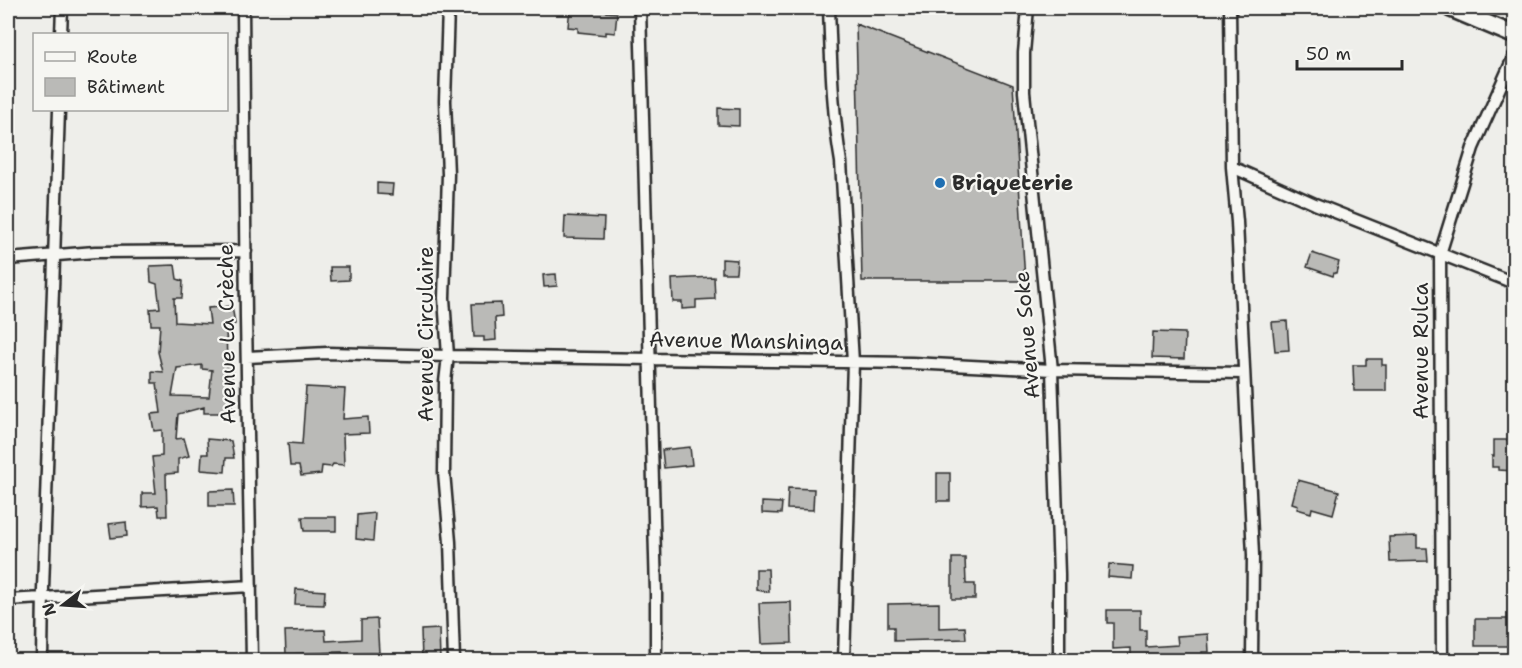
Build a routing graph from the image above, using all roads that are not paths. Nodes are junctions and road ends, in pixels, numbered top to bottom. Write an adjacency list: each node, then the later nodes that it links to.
1 (62, 8): 10 (street)
2 (243, 8): 15 (street, Avenue La Crèche)
3 (448, 8): 20 (street, Avenue Circulaire)
4 (640, 8): 22 (street)
5 (829, 8): 23 (street)
6 (1028, 8): 24 (street, Avenue Soke)
7 (1230, 8): 14 (street)
8 (1450, 8): 9 (street)
9 (1468, 11): 11 (street)
10 (61, 33)
11 (1515, 35)
12 (1515, 56): 16 (street, Avenue Rulca)
13 (59, 111): 17 (street)
14 (1232, 167): 16 (street); 25 (street)
15 (246, 251): 17 (street); 21 (street, Avenue La Crèche)
16 (1440, 254): 19 (street); 36 (street, Avenue Rulca)
17 (54, 255): 18 (street); 27 (street)
18 (8, 259)
19 (1515, 283)
20 (448, 356): 21 (street, Avenue Manshinga); 22 (street, Avenue Manshinga); 31 (street, Avenue Circulaire)
21 (247, 357): 26 (street, Avenue La Crèche)
22 (650, 359): 23 (street, Avenue Manshinga); 32 (street)
23 (853, 362): 24 (street, Avenue Manshinga); 33 (street)
24 (1052, 369): 25 (street, Avenue Manshinga); 34 (street, Avenue Soke)
25 (1244, 373): 35 (street)
26 (251, 586): 27 (street); 30 (street, Avenue La Crèche)
27 (43, 599): 28 (street); 29 (street)
28 (8, 600)
29 (42, 660)
30 (252, 660)
31 (454, 660)
32 (656, 660)
33 (844, 660)
34 (1059, 660)
35 (1252, 660)
36 (1442, 660)

